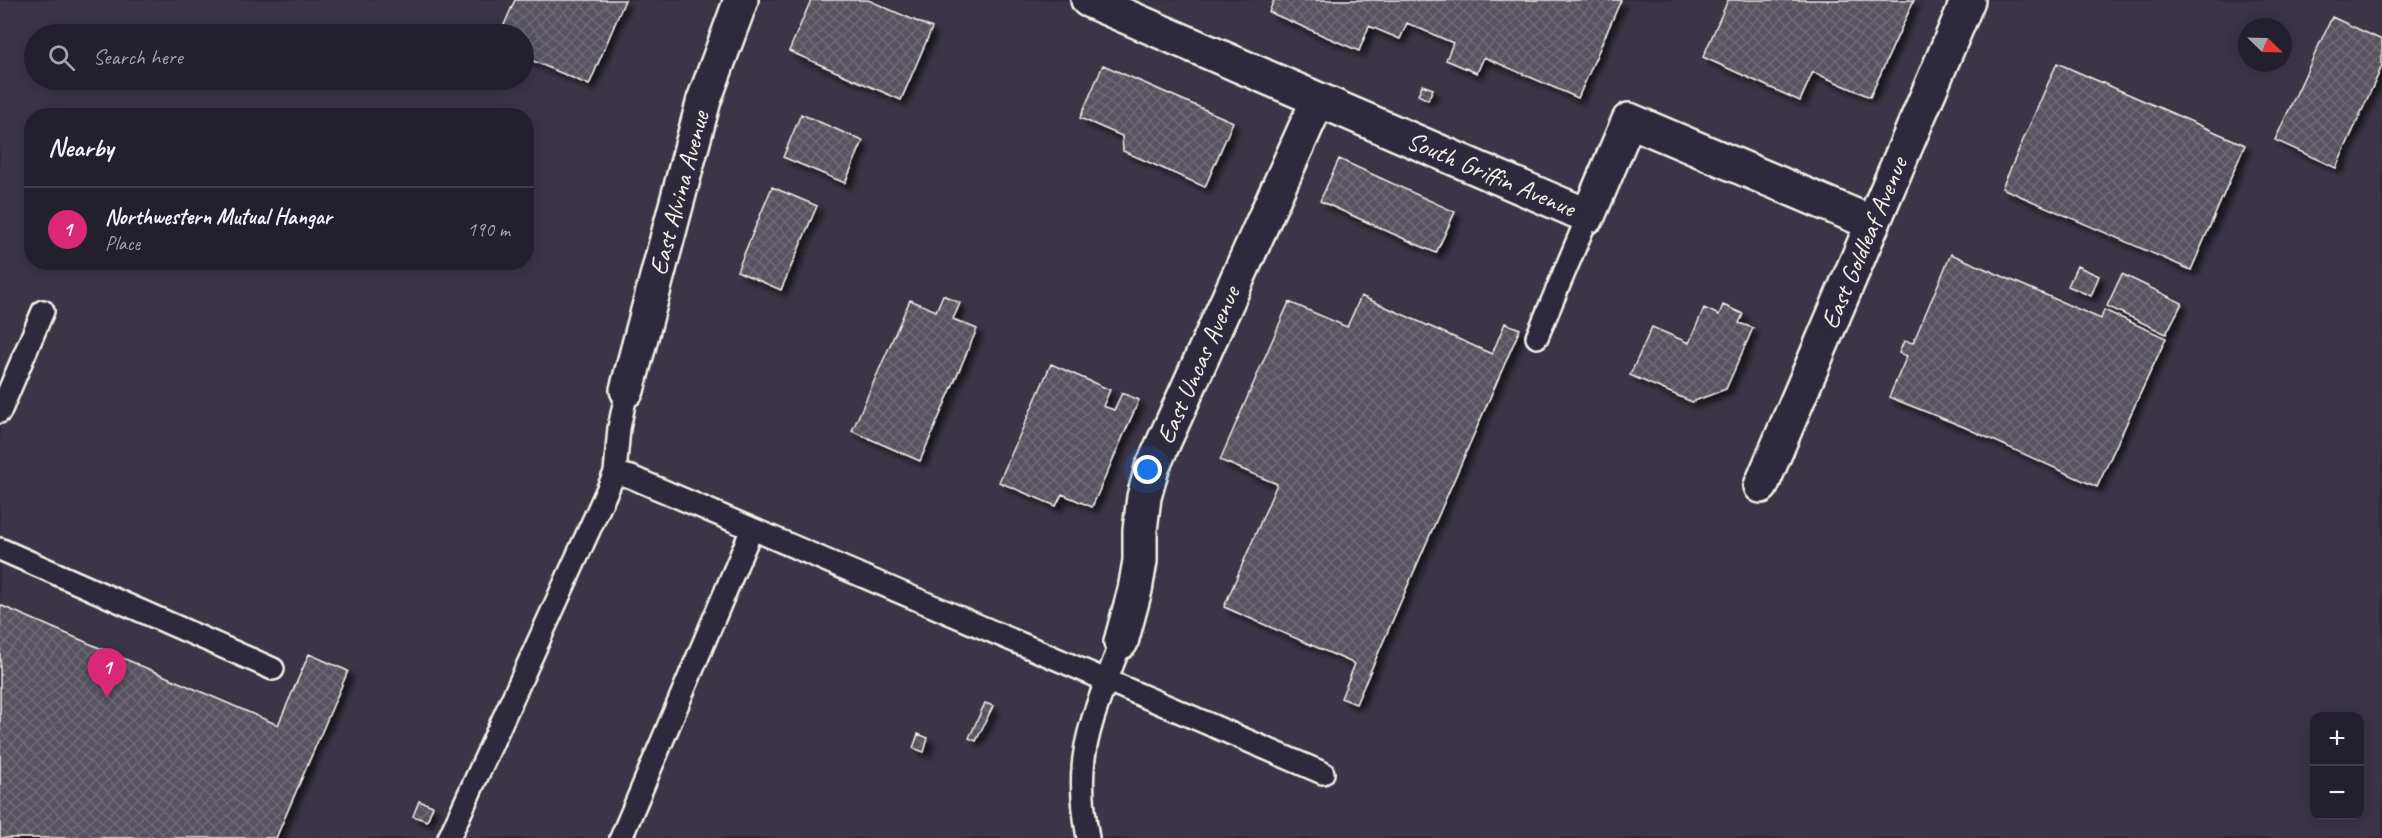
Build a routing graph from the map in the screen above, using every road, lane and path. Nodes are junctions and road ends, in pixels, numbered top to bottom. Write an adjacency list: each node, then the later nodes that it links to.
1 (741, 0): 9 (street, East Alvina Avenue)
2 (1088, 0): 4 (street, South Griffin Avenue)
3 (1968, 0): 6 (street, East Goldleaf Avenue)
4 (1318, 100): 5 (street, South Griffin Avenue); 15 (street, East Uncas Avenue)
5 (1588, 216): 6 (street, South Griffin Avenue); 8 (lane)
6 (1872, 223): 12 (street, East Goldleaf Avenue)
7 (43, 311): 10 (lane)
8 (1538, 337)
9 (627, 390): 11 (lane)
10 (0, 412)
11 (615, 473): 13 (lane); 19 (lane)
12 (1761, 486)
13 (752, 529): 17 (lane); 20 (lane)
14 (0, 549): 16 (lane)
15 (1121, 642): 17 (lane)
16 (273, 669)
17 (1107, 681): 18 (lane); 21 (lane)
18 (1323, 773)
19 (449, 838)
20 (621, 838)
21 (1088, 838)

